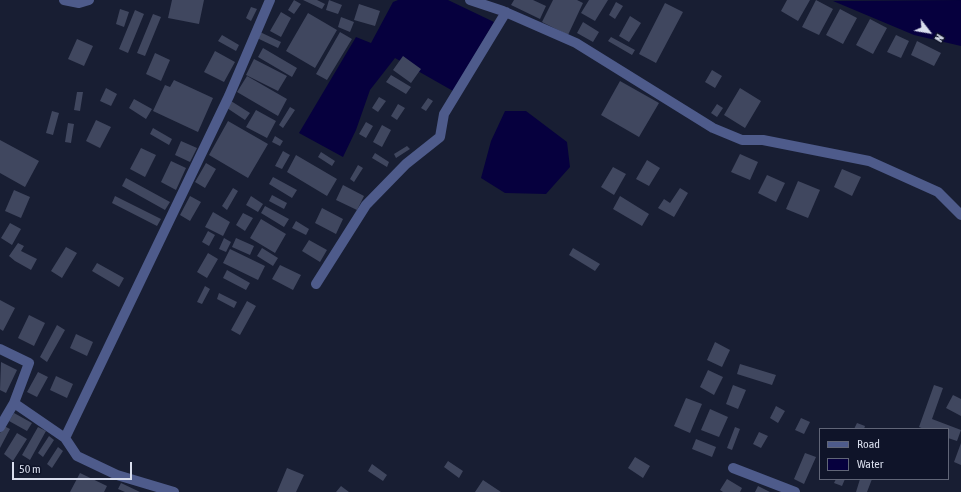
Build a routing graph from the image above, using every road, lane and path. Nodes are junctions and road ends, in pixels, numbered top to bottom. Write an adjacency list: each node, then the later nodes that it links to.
1 (64, 0): 2 (street)
2 (89, 0)
3 (270, 0): 11 (street)
4 (470, 0): 5 (street)
5 (506, 12): 6 (street); 7 (street)
6 (961, 215)
7 (316, 284)
8 (0, 349): 9 (street)
9 (14, 403): 10 (street); 11 (street)
10 (0, 427)
11 (65, 438): 13 (street)
12 (733, 468): 14 (street)
13 (174, 492)
14 (795, 492)

